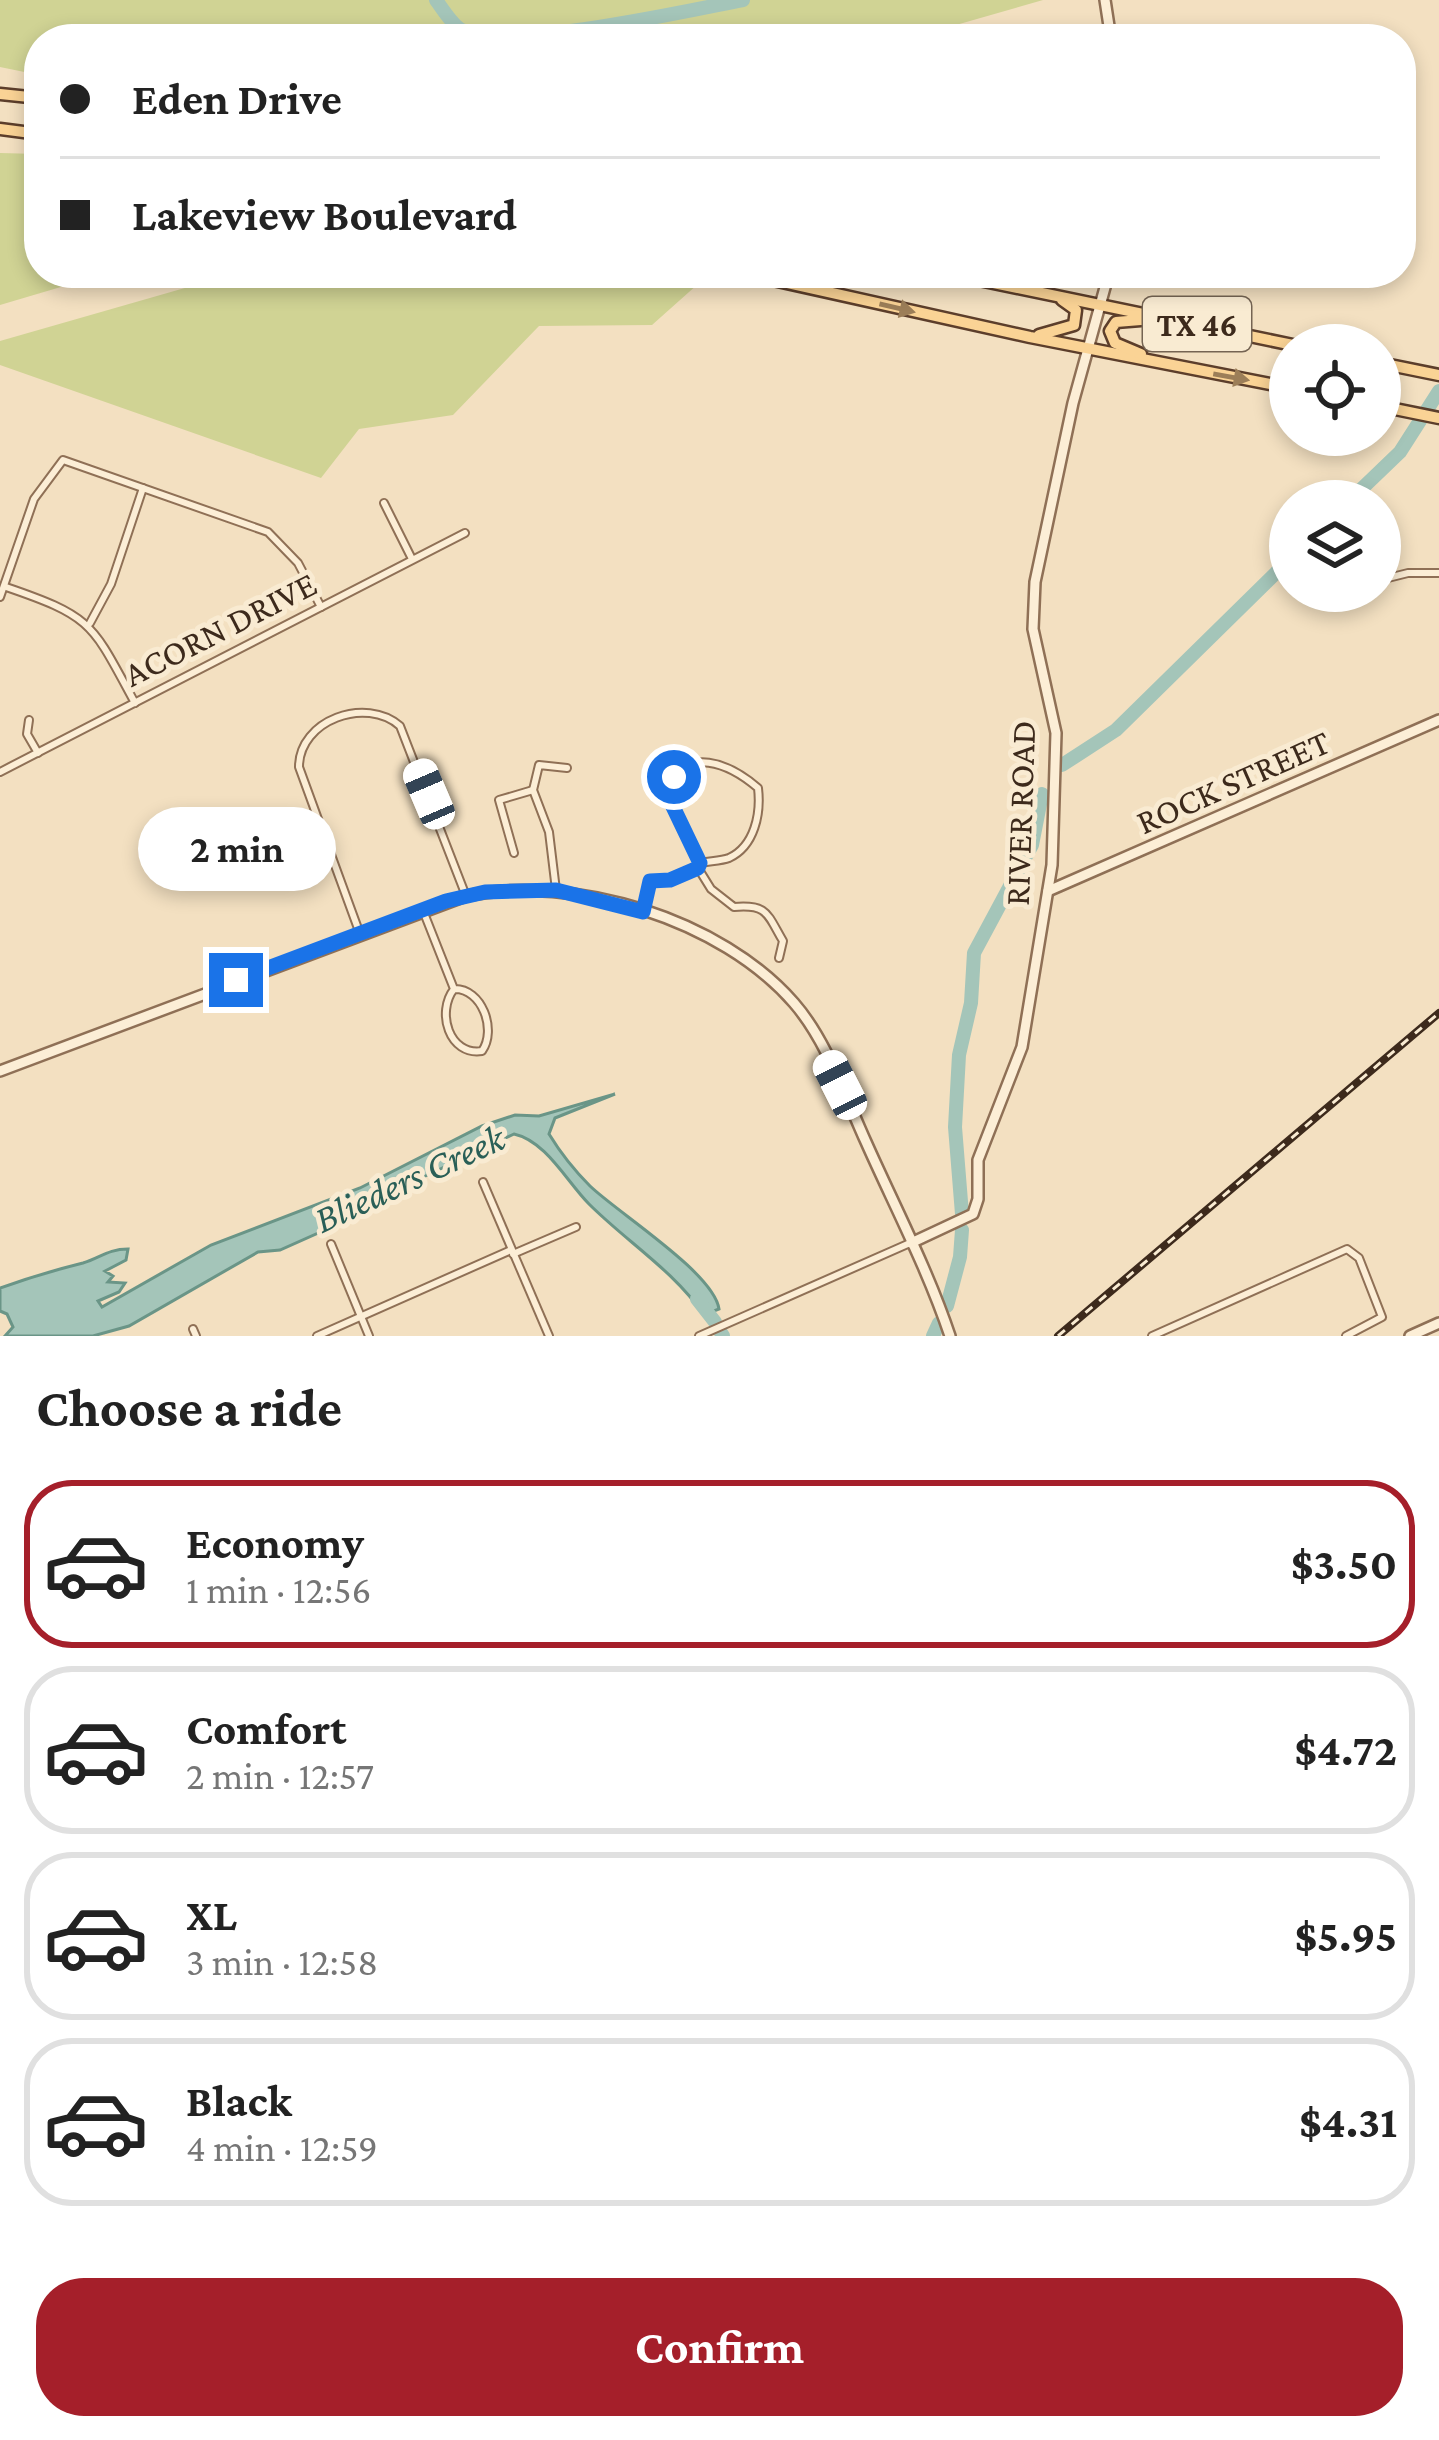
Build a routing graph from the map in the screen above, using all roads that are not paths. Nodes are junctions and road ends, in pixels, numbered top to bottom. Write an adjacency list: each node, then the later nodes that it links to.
1 (810, 288): 7 (main road, TX 46, one-way to 7)
2 (1020, 288): 4 (main road, TX 46)
3 (1104, 288): 5 (street, RIVER ROAD)
4 (1050, 294): 5 (main road, TX 46); 7 (main road)
5 (1100, 304): 6 (main road, TX 46); 9 (street, RIVER ROAD)
6 (1172, 319): 8 (main road, TX 46); 10 (main road)
7 (1030, 337): 9 (main road, TX 46)
8 (1269, 340)
9 (1088, 348): 10 (main road, TX 46); 36 (street, RIVER ROAD)
10 (1172, 367): 13 (main road, TX 46, one-way to 13)
11 (1401, 367): 12 (main road)
12 (1439, 375)
13 (1269, 384)
14 (1401, 410): 15 (main road)
15 (1439, 418)
16 (143, 488): 22 (street); 24 (street); 25 (street)
17 (384, 503): 19 (street)
18 (465, 533): 19 (street, ACORN DRIVE)
19 (413, 560): 24 (street, ACORN DRIVE)
20 (1439, 573): 21 (street)
21 (1401, 575)
22 (5, 587): 23 (street); 25 (street)
23 (0, 597)
24 (320, 608): 26 (street, ACORN DRIVE)
25 (89, 624): 26 (street)
26 (135, 703): 29 (street, ACORN DRIVE)
27 (29, 719): 29 (street)
28 (1439, 720): 36 (street, ROCK STREET)
29 (38, 753): 31 (street, ACORN DRIVE)
30 (567, 768): 32 (street)
31 (0, 772)
32 (533, 790): 33 (street); 35 (street)
33 (514, 854)
34 (699, 866): 34 (street); 39 (street); 41 (street)
35 (556, 890): 37 (street); 39 (street)
36 (1048, 891): 46 (street, RIVER ROAD)
37 (466, 896): 38 (street); 40 (street)
38 (423, 910): 40 (street); 42 (street)
39 (643, 912): 46 (street)
40 (360, 934): 43 (street)
41 (779, 958)
42 (454, 989): 42 (street)
43 (0, 1071)
44 (483, 1182): 48 (street)
45 (576, 1227): 48 (street)
46 (910, 1243): 54 (street); 55 (street)
47 (331, 1244): 49 (street)
48 (512, 1252): 49 (street); 53 (street)
49 (361, 1317): 51 (street); 52 (street)
50 (1439, 1323): 58 (street)
51 (317, 1336)
52 (369, 1336)
53 (549, 1336)
54 (699, 1336)
55 (950, 1336)
56 (1152, 1336): 57 (street)
57 (1346, 1336)
58 (1411, 1336)

